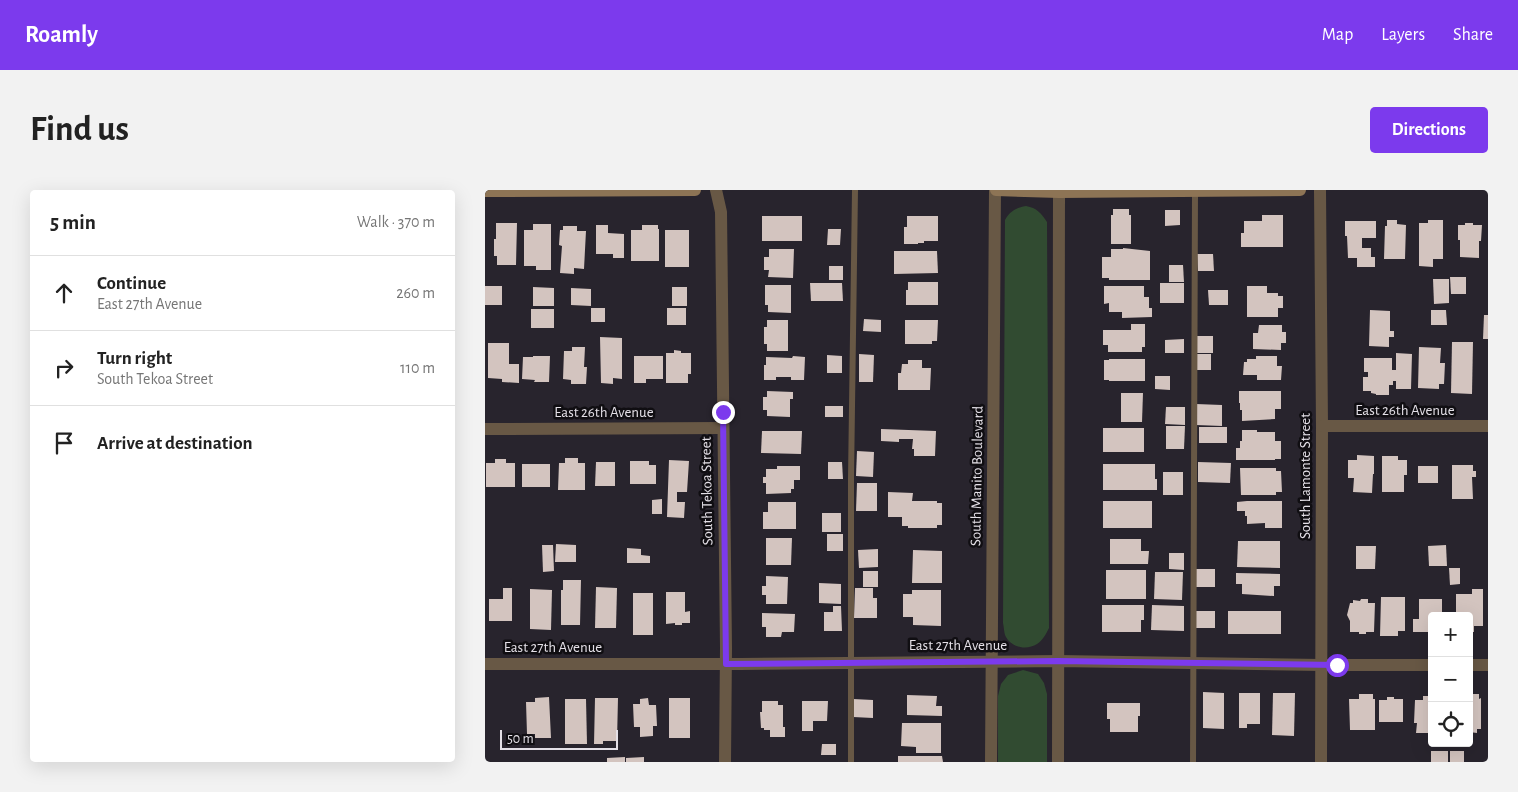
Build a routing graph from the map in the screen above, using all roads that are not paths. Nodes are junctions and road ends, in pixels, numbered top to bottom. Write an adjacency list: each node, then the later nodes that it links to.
1 (695, 190): 7 (street)
2 (716, 190): 12 (street, South Tekoa Street)
3 (855, 190): 16 (lane)
4 (996, 190): 8 (street); 14 (street, South Manito Boulevard)
5 (1300, 190): 9 (street)
6 (1320, 190): 10 (street, South Lamonte Street)
7 (485, 191)
8 (1059, 191): 9 (street); 15 (street)
9 (1195, 191): 17 (lane)
10 (1322, 426): 11 (street, East 26th Avenue); 20 (street, South Lamonte Street)
11 (1488, 426)
12 (723, 428): 13 (street, East 26th Avenue); 19 (street, South Tekoa Street)
13 (485, 429)
14 (991, 661): 15 (street, East 27th Avenue); 16 (street, East 27th Avenue); 26 (street, South Manito Boulevard)
15 (1058, 661): 17 (street, East 27th Avenue); 27 (street)
16 (852, 663): 19 (street, East 27th Avenue); 25 (lane)
17 (1193, 663): 20 (street, East 27th Avenue); 28 (lane)
18 (485, 664): 19 (street, East 27th Avenue)
19 (726, 664): 24 (street, South Tekoa Street)
20 (1321, 665): 21 (street, East 27th Avenue); 29 (street, South Lamonte Street)
21 (1428, 665)
22 (1473, 665): 23 (street)
23 (1488, 665)
24 (725, 762)
25 (851, 762)
26 (991, 762)
27 (1058, 762)
28 (1193, 762)
29 (1321, 762)

